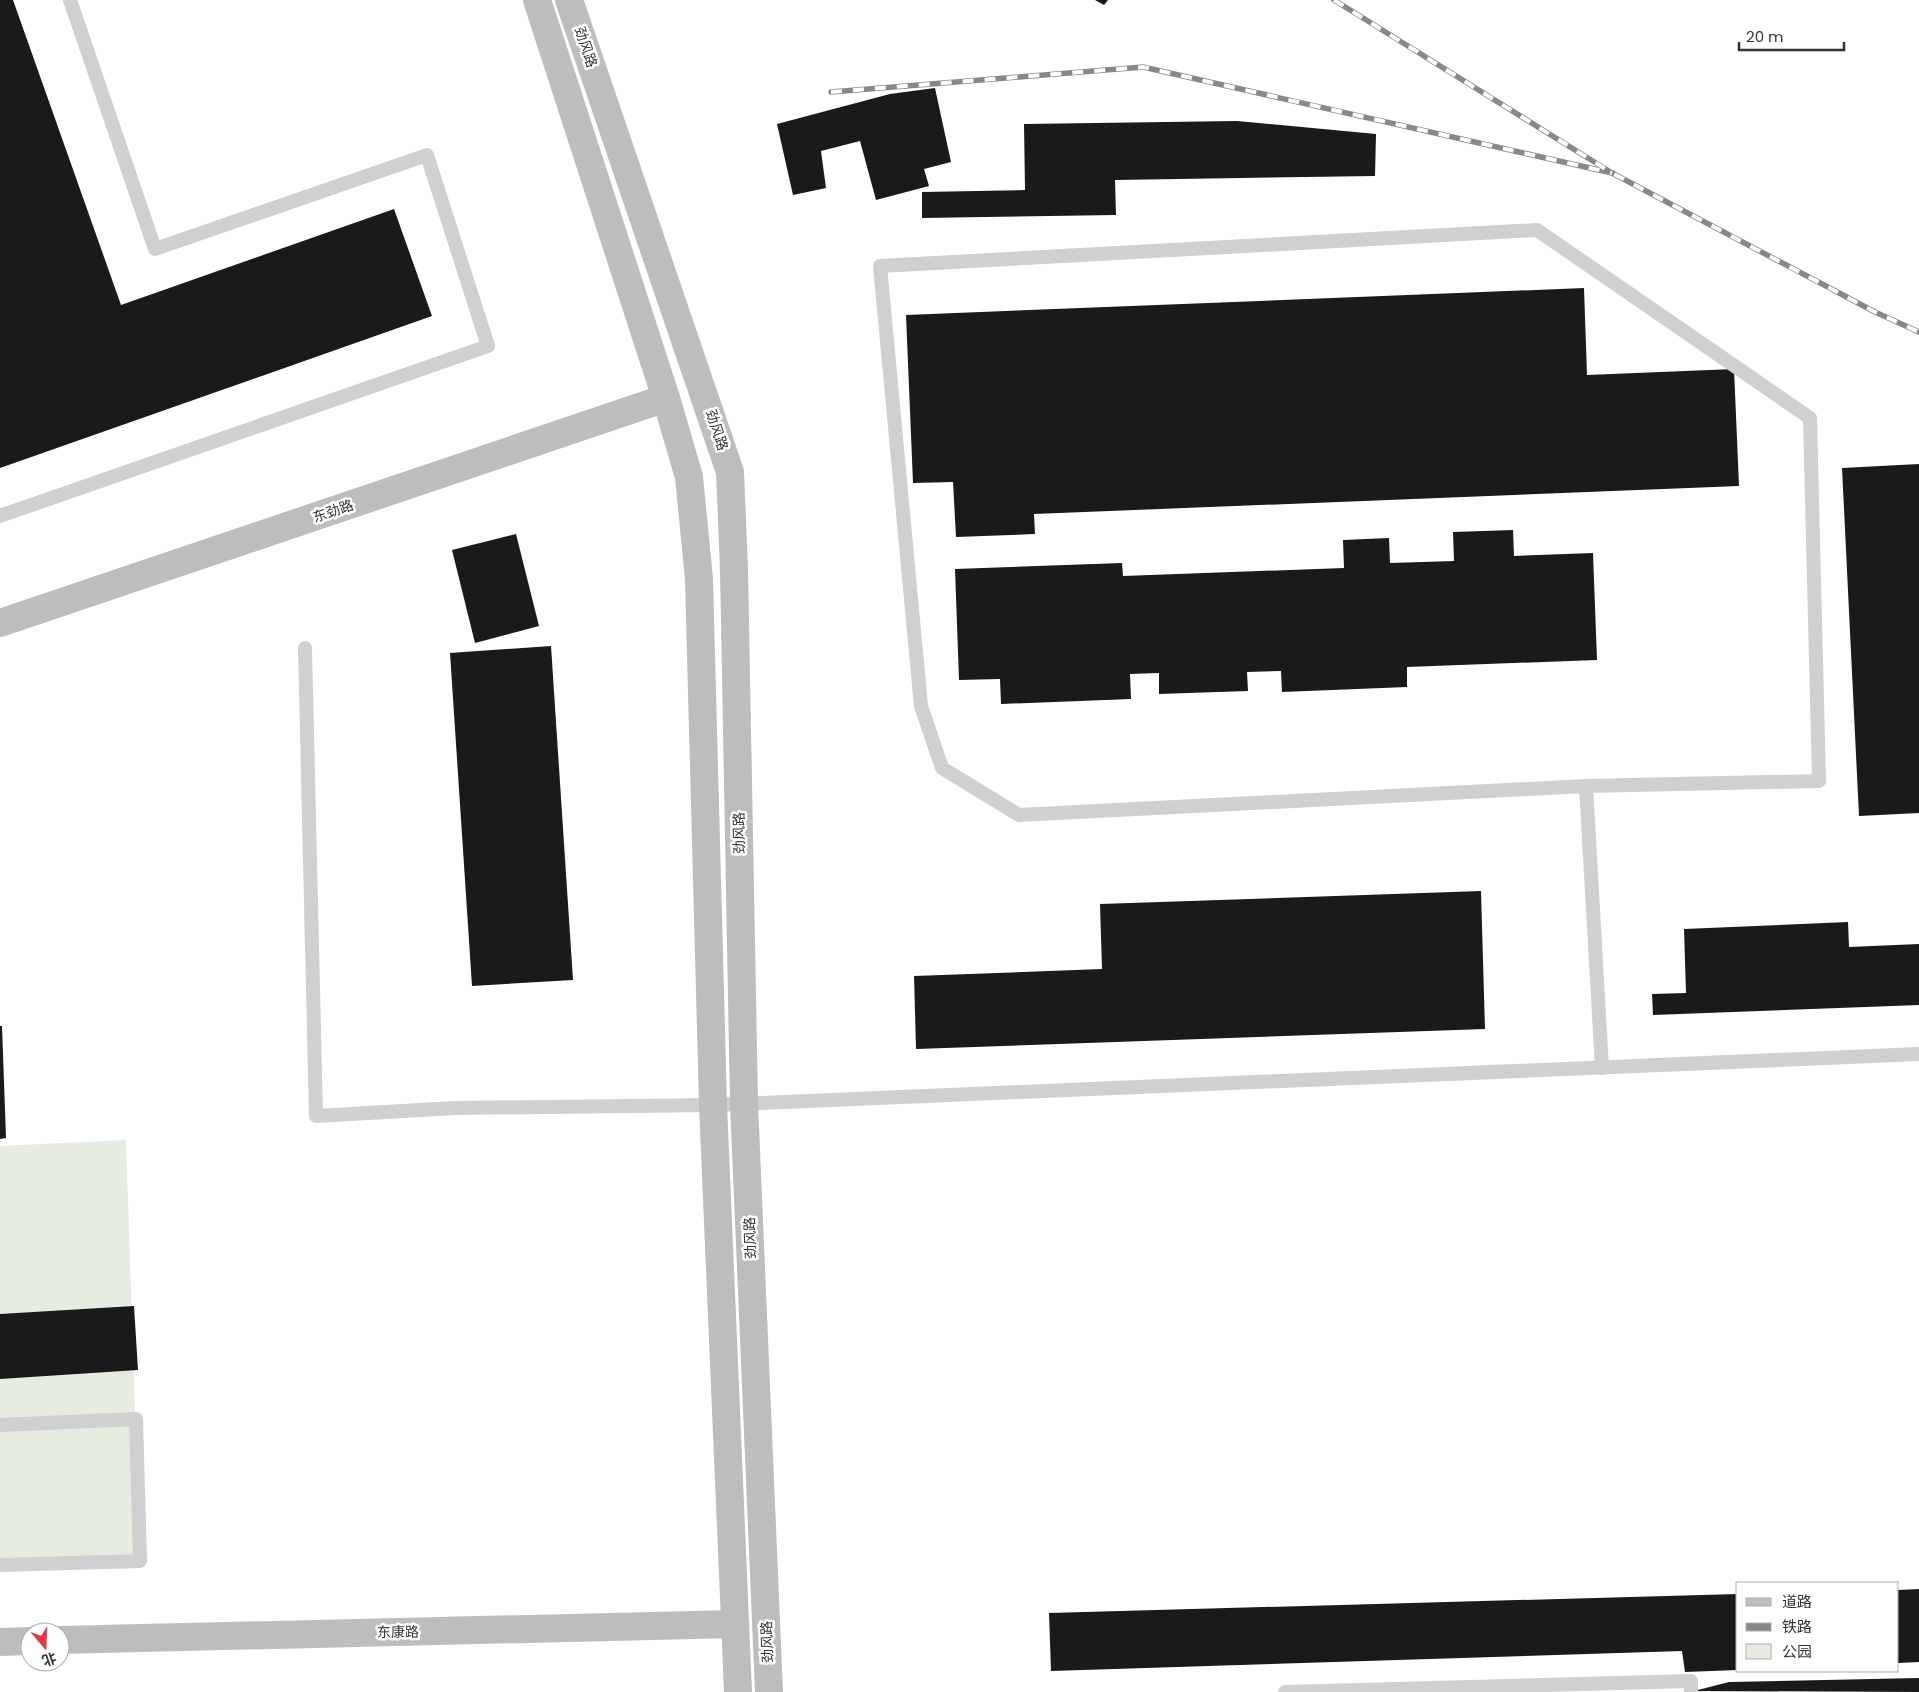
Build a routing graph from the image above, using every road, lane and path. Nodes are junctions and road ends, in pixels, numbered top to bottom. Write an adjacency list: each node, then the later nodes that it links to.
1 (70, 0): 5 (lane)
2 (537, 0): 4 (street)
3 (570, 0): 11 (street, 劲风路)
4 (666, 398): 6 (street, 东劲路); 12 (street)
5 (0, 516)
6 (0, 623)
7 (305, 648): 12 (lane)
8 (1586, 786): 8 (lane); 10 (lane)
9 (1919, 1054): 10 (lane)
10 (1602, 1068): 11 (lane)
11 (744, 1103): 12 (lane); 20 (street, 劲风路)
12 (713, 1105): 15 (street)
13 (0, 1425): 14 (lane)
14 (0, 1565)
15 (735, 1624): 16 (street, 东康路); 19 (street)
16 (70, 1640)
17 (20, 1641): 18 (street)
18 (0, 1642)
19 (738, 1692)
20 (769, 1692)
21 (1285, 1692): 22 (lane)
22 (1691, 1692)

